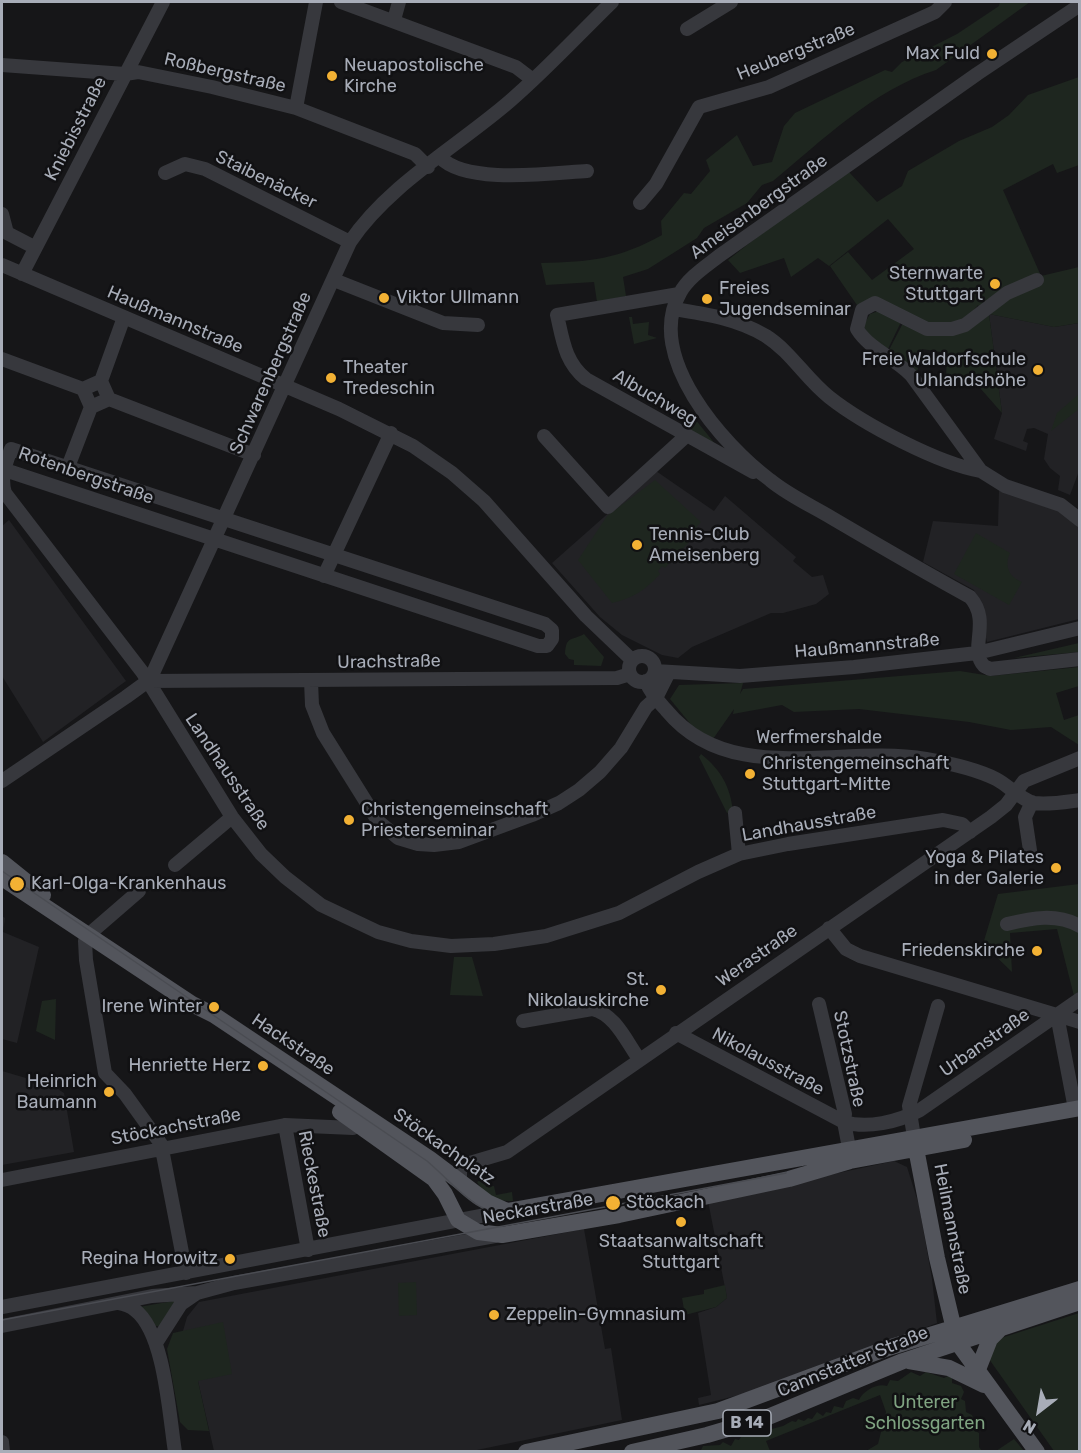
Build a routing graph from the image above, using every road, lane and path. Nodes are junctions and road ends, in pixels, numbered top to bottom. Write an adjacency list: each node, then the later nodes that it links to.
1 (163, 2): 12 (street, Kniebisstraße)
2 (316, 2): 14 (street)
3 (341, 2): 9 (street)
4 (399, 2): 9 (street)
5 (612, 2): 13 (street, Schwarenbergstraße)
6 (731, 2): 10 (street)
7 (945, 2): 19 (street, Heubergstraße)
8 (1080, 5): 27 (street, Ameisenbergstraße)
9 (394, 20): 13 (street)
10 (687, 29)
11 (2, 65): 12 (street, Roßbergstraße)
12 (125, 74): 14 (street, Roßbergstraße); 22 (street, Kniebisstraße)
13 (533, 80): 15 (street, Schwarenbergstraße)
14 (296, 108): 16 (street, Roßbergstraße)
15 (440, 157): 16 (street, Schwarenbergstraße); 17 (street)
16 (428, 167): 21 (street, Schwarenbergstraße)
17 (587, 171)
18 (165, 173): 21 (street, Staibenäcker)
19 (640, 203)
20 (2, 214): 22 (street)
21 (350, 242): 25 (street, Schwarenbergstraße)
22 (34, 247): 24 (street, Kniebisstraße)
23 (2, 265): 24 (street, Haußmannstraße)
24 (21, 274): 29 (street, Haußmannstraße)
25 (334, 280): 30 (street); 33 (street, Schwarenbergstraße)
26 (1037, 280): 43 (street)
27 (679, 294): 28 (street, Ameisenbergstraße); 39 (street, Albuchweg)
28 (674, 309): 43 (street); 44 (street, Ameisenbergstraße)
29 (124, 317): 32 (street); 33 (street, Haußmannstraße)
30 (478, 325)
31 (2, 359): 34 (street)
32 (101, 381): 34 (street); 35 (street)
33 (285, 386): 37 (street, Haußmannstraße); 40 (street, Schwarenbergstraße)
34 (83, 389): 36 (street)
35 (109, 399): 36 (street); 40 (street)
36 (91, 407): 41 (street)
37 (391, 433): 48 (street); 55 (street, Haußmannstraße)
38 (544, 436): 39 (street)
39 (686, 436): 44 (street, Albuchweg)
40 (254, 455): 45 (street, Schwarenbergstraße)
41 (68, 467): 42 (street, Rotenbergstraße); 45 (street, Rotenbergstraße)
42 (4, 470): 47 (street, Rotenbergstraße); 57 (street, Landhausstraße)
43 (981, 471): 46 (street)
44 (770, 481): 53 (street, Ameisenbergstraße)
45 (225, 519): 47 (street, Schwarenbergstraße); 48 (street, Rotenbergstraße)
46 (1080, 520)
47 (216, 539): 49 (street, Rotenbergstraße); 57 (street, Schwarenbergstraße)
48 (333, 555): 49 (street); 50 (street, Rotenbergstraße)
49 (324, 576): 51 (street, Rotenbergstraße)
50 (443, 591): 51 (street); 51 (street, Rotenbergstraße)
51 (436, 612)
52 (1080, 628): 53 (street, Haußmannstraße)
53 (977, 653): 54 (street); 56 (street, Haußmannstraße)
54 (1080, 659)
55 (631, 667): 56 (street); 56 (street); 58 (street, Urachstraße)
56 (657, 675): 59 (street, Werfmershalde); 59 (street)
57 (148, 681): 58 (street, Urachstraße); 61 (street); 66 (street, Landhausstraße)
58 (312, 681): 59 (street)
59 (656, 698): 62 (street, Werfmershalde)
60 (1080, 758): 62 (street, Werastraße)
61 (2, 781)
62 (1016, 792): 64 (street); 67 (street, Werastraße)
63 (1080, 800): 64 (street)
64 (1032, 802): 69 (street)
65 (735, 813): 68 (street)
66 (232, 817): 68 (street, Landhausstraße); 71 (street)
67 (969, 832): 68 (street, Landhausstraße); 76 (street, Werastraße)
68 (739, 854)
69 (1031, 857)
70 (2, 862): 77 (main road, Hackstraße)
71 (175, 865)
72 (2, 878): 77 (main road, Hackstraße)
73 (140, 891): 77 (street)
74 (1007, 924): 75 (street)
75 (1080, 926)
76 (829, 928): 81 (street); 84 (street, Werastraße)
77 (88, 935): 88 (main road, Hackstraße); 94 (street)
78 (1080, 999): 81 (street, Urbanstraße)
79 (819, 1004): 89 (street, Stotzstraße)
80 (938, 1006): 87 (street)
81 (1057, 1015): 83 (street); 86 (street); 87 (street, Urbanstraße)
82 (523, 1021): 85 (street)
83 (1080, 1022)
84 (676, 1034): 85 (street, Werastraße); 89 (street, Nikolausstraße)
85 (639, 1059): 100 (street, Werastraße)
86 (1078, 1112): 93 (main road, Neckarstraße)
87 (911, 1115): 91 (street, Neckarstraße); 93 (street)
88 (359, 1119): 90 (street, Stöckachstraße); 100 (main road, Stöckachplatz); 102 (main road, Hackstraße)
89 (844, 1122): 91 (street, Neckarstraße); 92 (street)
90 (285, 1125): 94 (street, Stöckachstraße); 104 (street, Rieckestraße)
91 (866, 1125): 92 (street, Neckarstraße)
92 (848, 1143): 93 (main road, Neckarstraße); 95 (main road, Neckarstraße)
93 (915, 1143): 97 (main road, Neckarstraße); 113 (main road, Heilmannstraße)
94 (162, 1148): 99 (street, Stöckachstraße); 105 (street)
95 (813, 1155): 96 (main road, Neckarstraße); 97 (main road)
96 (786, 1160): 98 (main road); 101 (main road, Neckarstraße)
97 (814, 1172): 98 (main road, Neckarstraße)
98 (789, 1179): 103 (main road, Neckarstraße)
99 (2, 1180)
100 (460, 1181): 101 (main road, Stöckachplatz)
101 (507, 1211): 102 (street, Neckarstraße)
102 (458, 1220): 103 (main road); 104 (street, Neckarstraße)
103 (502, 1235): 107 (street, Neckarstraße)
104 (308, 1250): 105 (street, Neckarstraße)
105 (186, 1273): 110 (street, Neckarstraße)
106 (1080, 1289): 113 (main road, B 14)
107 (197, 1293): 109 (street, Neckarstraße); 114 (street)
108 (1080, 1302): 112 (main road, B 14)
109 (118, 1303): 111 (street, Neckarstraße); 114 (street)
110 (2, 1307)
111 (2, 1326)
112 (1001, 1328): 113 (main road, B 14); 116 (main road)
113 (955, 1335): 115 (main road, Cannstatter Straße / B 14); 116 (main road, Cannstatter Straße); 121 (main road, Cannstatter Straße / B 14)
114 (156, 1343): 120 (street)
115 (903, 1361): 117 (main road); 122 (main road, Cannstatter Straße / B 14)
116 (977, 1372): 117 (main road, Cannstatter Straße)
117 (992, 1390): 123 (main road, Cannstatter Straße)
118 (2, 1442): 119 (street)
119 (3, 1452)
120 (175, 1452)
121 (526, 1452)
122 (632, 1452)
123 (1037, 1452)

